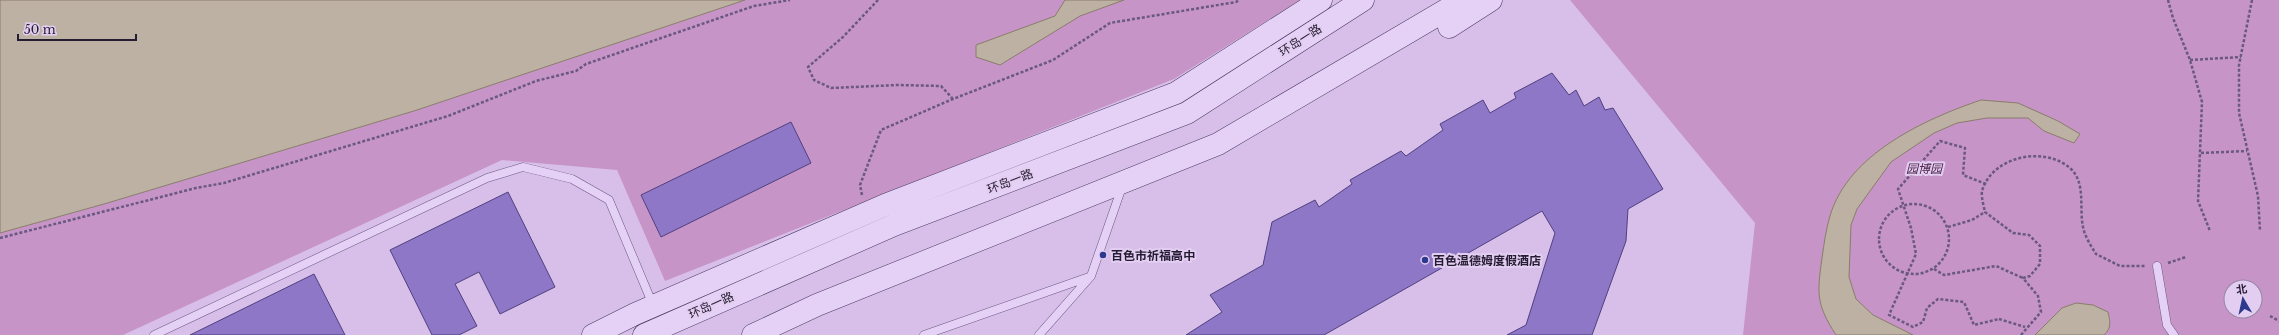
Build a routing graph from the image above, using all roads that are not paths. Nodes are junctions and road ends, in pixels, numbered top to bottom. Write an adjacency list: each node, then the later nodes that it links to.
1 (1321, 0): 8 (street)
2 (1363, 0): 11 (street, 环岛一路)
3 (1463, 0): 5 (street)
4 (1491, 0): 5 (street)
5 (1121, 191): 7 (lane); 12 (street); 13 (street)
6 (2157, 266): 16 (lane)
7 (1091, 276): 14 (lane); 15 (lane)
8 (654, 306): 9 (lane); 10 (street)
9 (154, 335)
10 (593, 335)
11 (644, 335)
12 (753, 335)
13 (788, 335)
14 (924, 335)
15 (1039, 335)
16 (2174, 335)

